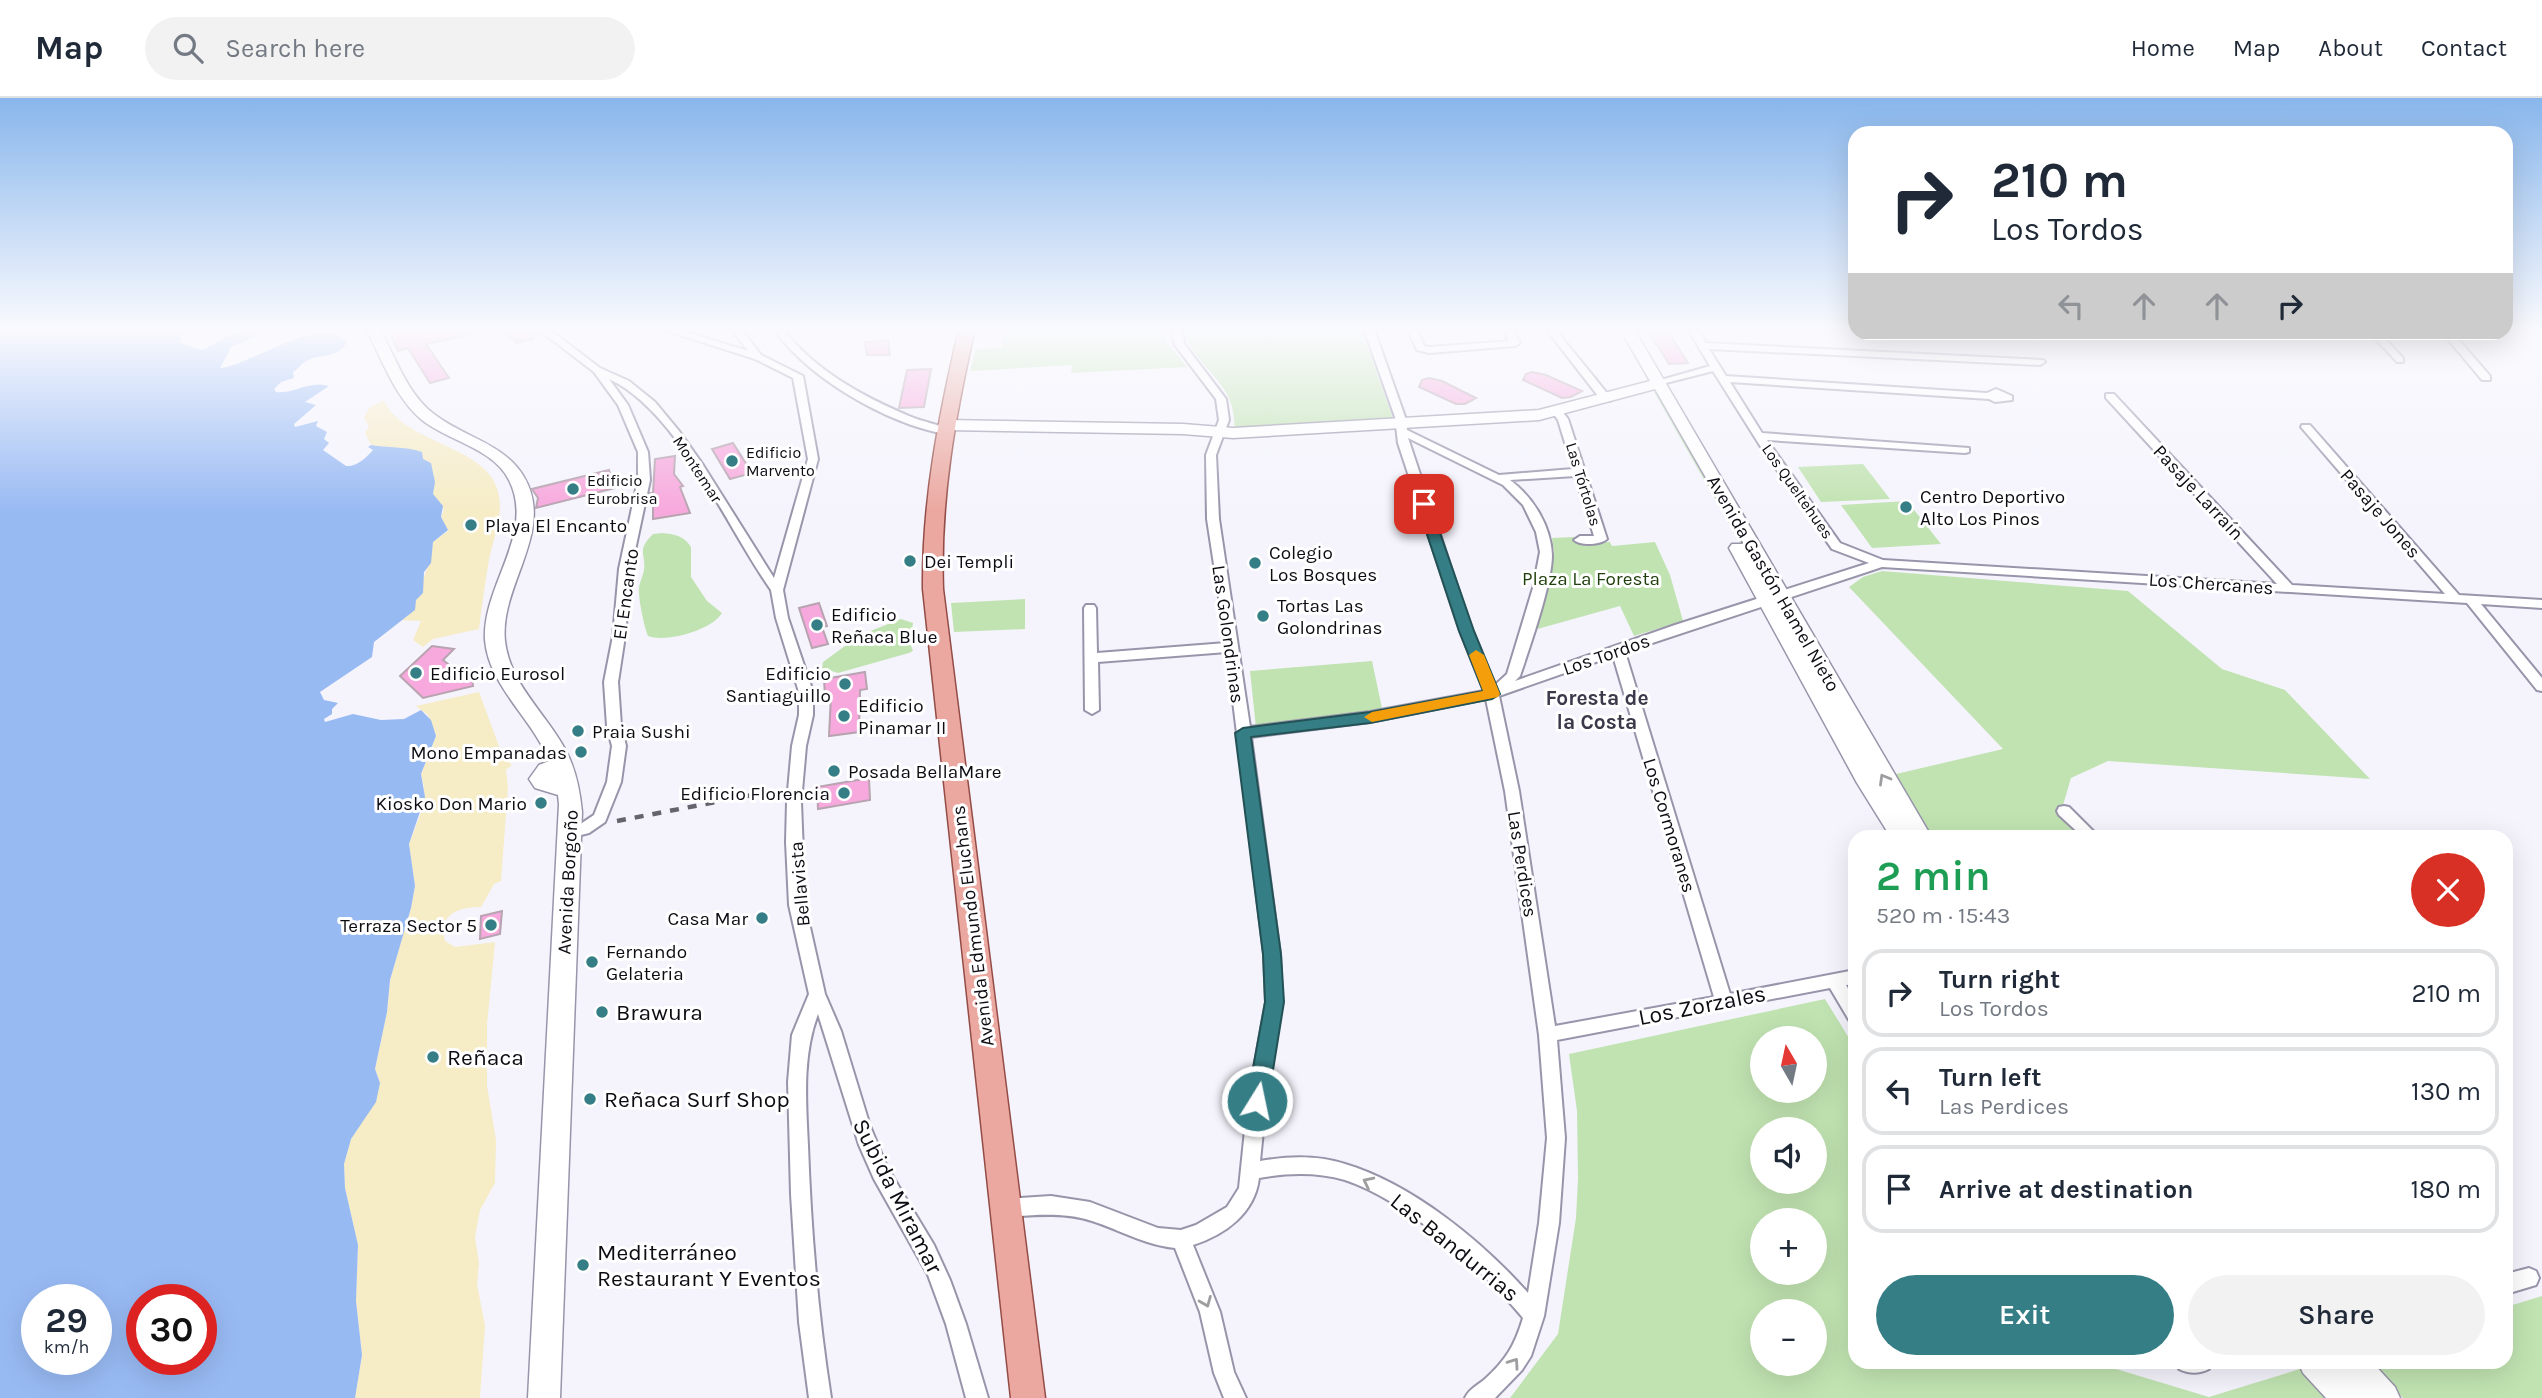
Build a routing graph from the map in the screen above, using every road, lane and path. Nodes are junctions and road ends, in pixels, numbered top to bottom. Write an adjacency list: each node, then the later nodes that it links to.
1 (409, 390): 48 (main road, Avenida Borgoño)
2 (612, 390): 48 (street, El Encanto)
3 (632, 390): 31 (street, Montemar)
4 (800, 390): 31 (street, Bellavista)
5 (854, 390): 19 (street)
6 (954, 390): 19 (main road, Avenida Edmundo Eluchans)
7 (1214, 390): 21 (street, Las Golondrinas)
8 (1389, 390): 20 (street, Las Perdices)
9 (1599, 390): 16 (street)
10 (1637, 390): 16 (main road)
11 (1655, 390): 32 (main road, Avenida Gastón Hamel Nieto)
12 (1732, 390): 22 (street, Los Queltehues)
13 (1892, 390): 14 (street)
14 (1991, 396)
15 (2110, 396): 30 (street, Pasaje Larraín)
16 (1606, 399): 17 (main road)
17 (1557, 412): 20 (main road); 24 (street, Las Tórtolas)
18 (2306, 427): 33 (street, Pasaje Jones)
19 (946, 428): 21 (main road); 56 (main road, Avenida Edmundo Eluchans)
20 (1401, 428): 21 (main road); 25 (street); 41 (street, Las Perdices)
21 (1220, 433): 37 (street, Las Golondrinas)
22 (1760, 436): 23 (street); 27 (street, Los Queltehues)
23 (1965, 450)
24 (1579, 472): 25 (street); 26 (street, Las Tórtolas)
25 (1499, 478): 41 (street)
26 (1580, 540)
27 (1836, 546): 28 (street, Los Queltehues); 29 (street, Los Queltehues)
28 (1881, 563): 29 (street, Los Tordos); 30 (street, Los Chercanes)
29 (1849, 573): 32 (street, Los Tordos)
30 (2288, 588): 33 (street, Los Chercanes)
31 (777, 590): 51 (street, Bellavista)
32 (1774, 596): 38 (street, Los Tordos); 45 (main road, Avenida Gastón Hamel Nieto); 46 (main road, Avenida Gastón Hamel Nieto, one-way to 32)
33 (2455, 598): 34 (street, Los Chercanes)
34 (2470, 599): 35 (street, Los Chercanes); 40 (street)
35 (2542, 604)
36 (1090, 608): 39 (street)
37 (1233, 647): 39 (street); 43 (street, Las Golondrinas)
38 (1618, 650): 41 (street, Los Tordos); 52 (street, Los Cormoranes)
39 (1091, 658): 42 (street)
40 (2542, 687)
41 (1492, 694): 43 (street, Los Tordos); 54 (street, Las Perdices)
42 (1092, 710)
43 (1243, 733): 55 (street, Las Golondrinas)
44 (2064, 811): 47 (street)
45 (1897, 830)
46 (1916, 830)
47 (2085, 830)
48 (569, 833): 63 (main road, Avenida Borgoño)
49 (1848, 978): 50 (street, Los Zorzales)
50 (1834, 981): 52 (street, Los Zorzales); 53 (street)
51 (817, 994): 64 (street); 65 (street, Subida Miramar)
52 (1724, 1001): 54 (street, Los Zorzales)
53 (1848, 1004)
54 (1548, 1035): 60 (street, Las Perdices)
55 (1250, 1171): 57 (street, Las Golondrinas); 60 (street, Las Bandurrias, one-way to 55)
56 (1006, 1208): 57 (street); 66 (main road, Avenida Edmundo Eluchans)
57 (1181, 1239): 67 (street, one-way to 67)
58 (2529, 1278): 59 (street)
59 (2513, 1282)
60 (1534, 1317): 68 (street, Las Perdices, one-way to 60)
61 (2320, 1369): 69 (main road)
62 (2357, 1369): 70 (main road)
63 (544, 1398)
64 (820, 1398)
65 (977, 1398)
66 (1028, 1398)
67 (1235, 1398)
68 (1476, 1398)
69 (2347, 1398)
70 (2384, 1398)

